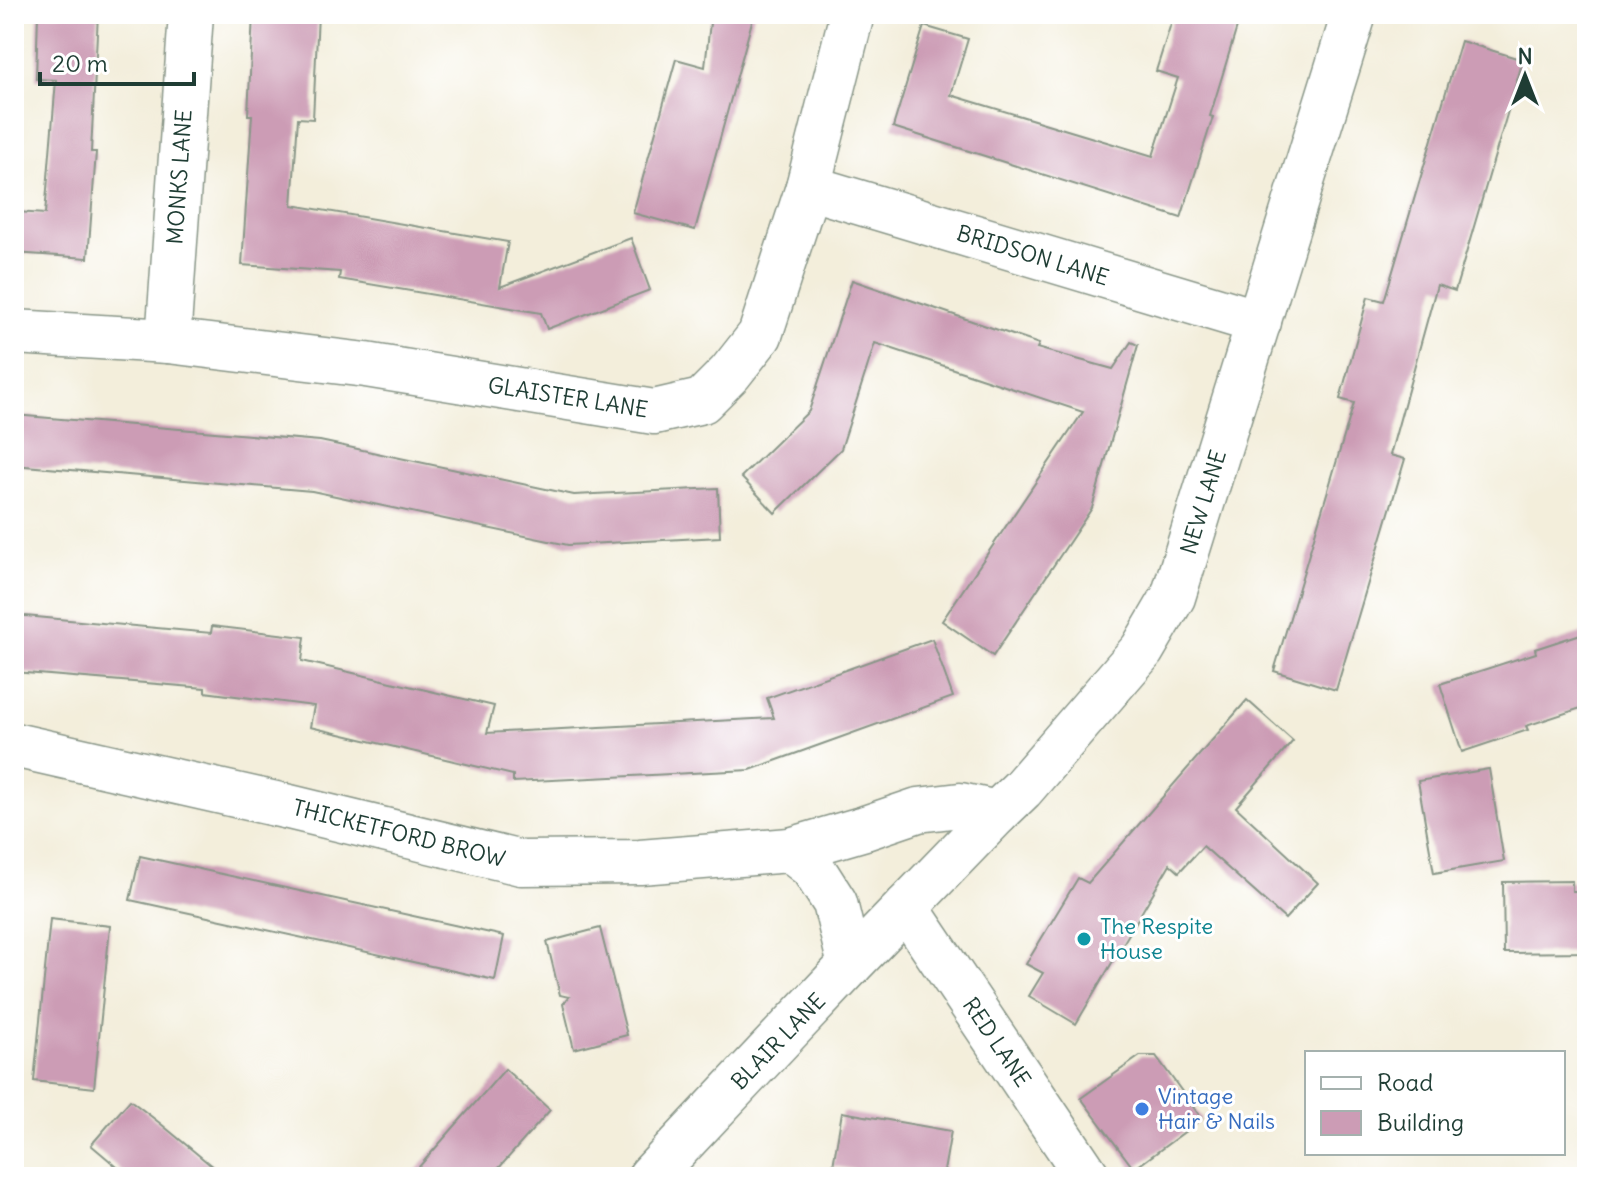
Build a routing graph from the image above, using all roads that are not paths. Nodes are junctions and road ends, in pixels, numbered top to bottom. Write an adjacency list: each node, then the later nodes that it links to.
1 (191, 14): 7 (street, MONKS LANE)
2 (852, 14): 4 (street, GLAISTER LANE)
3 (1354, 14): 5 (street, NEW LANE)
4 (808, 187): 5 (street, BRIDSON LANE); 7 (street, GLAISTER LANE)
5 (1259, 322): 9 (street, NEW LANE)
6 (14, 332): 7 (street, GLAISTER LANE)
7 (168, 341)
8 (14, 745): 10 (street, THICKETFORD BROW)
9 (997, 813): 10 (street, THICKETFORD BROW); 11 (street, NEW LANE)
10 (790, 850): 12 (street)
11 (906, 907): 12 (street, BLAIR LANE); 14 (street, RED LANE)
12 (850, 965): 13 (street, BLAIR LANE)
13 (650, 1177)
14 (1088, 1177)

